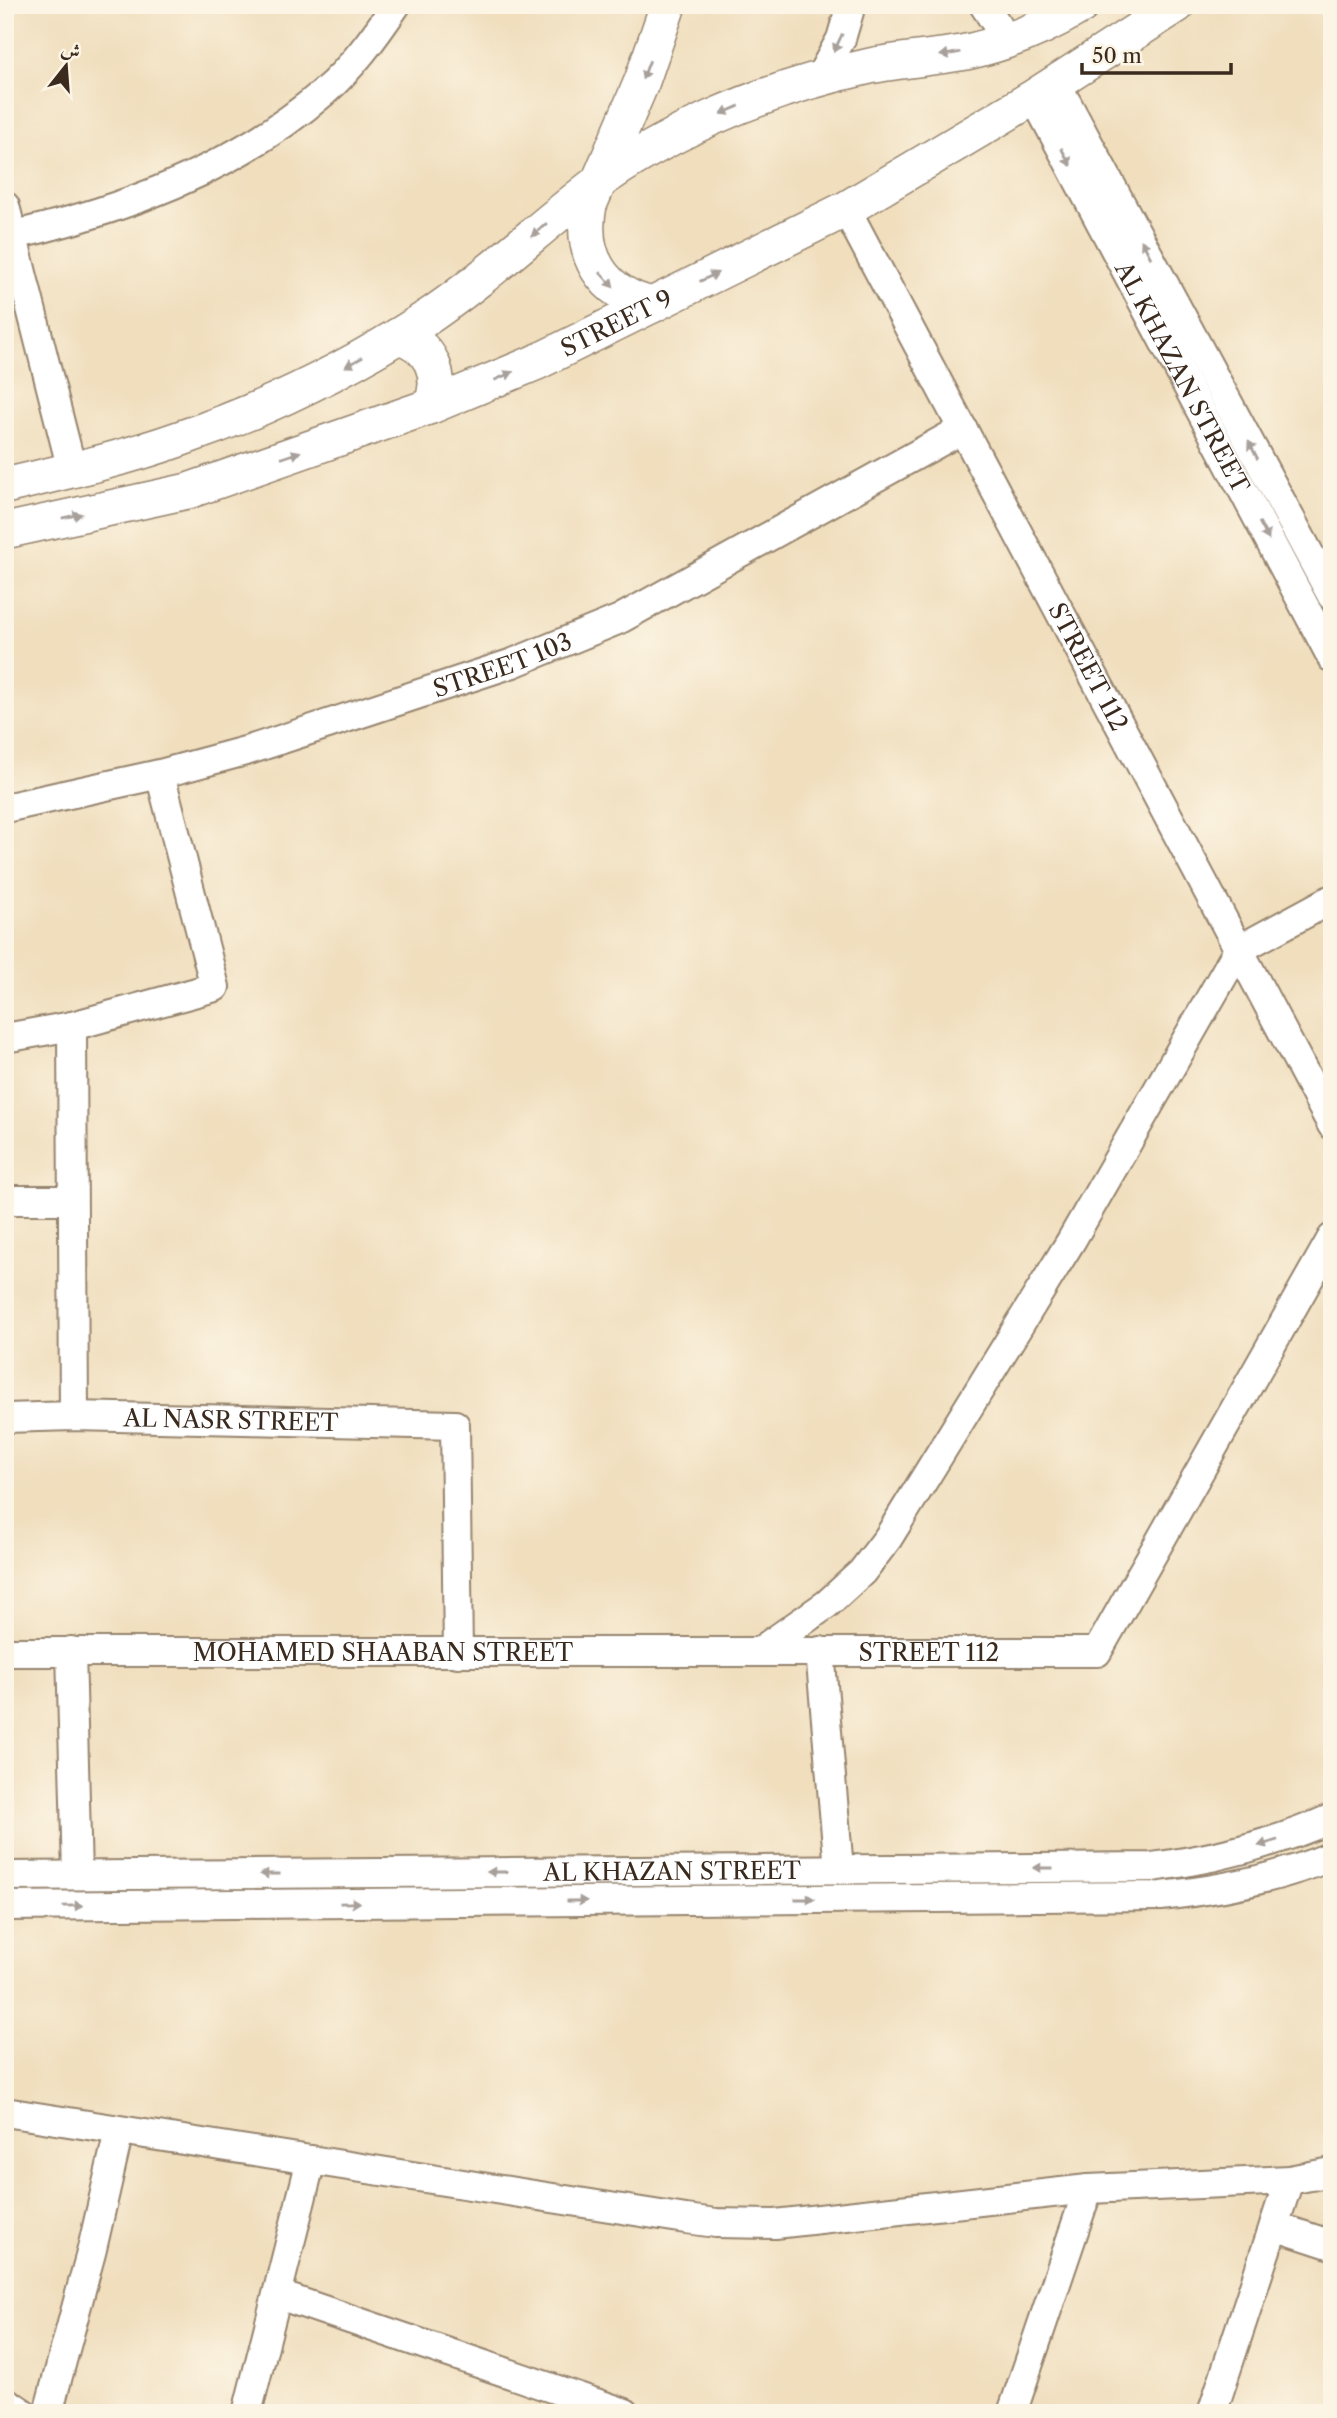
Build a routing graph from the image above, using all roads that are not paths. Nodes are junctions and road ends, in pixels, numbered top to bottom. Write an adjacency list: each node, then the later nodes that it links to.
1 (396, 5): 13 (street)
2 (668, 5): 10 (main road, one-way to 10)
3 (851, 5): 8 (street, one-way to 8)
4 (984, 5): 7 (street)
5 (1082, 5): 7 (main road)
6 (1177, 5): 9 (main road, STREET 9)
7 (1007, 40): 8 (main road, one-way to 8)
8 (819, 79): 10 (main road, one-way to 10)
9 (1045, 90): 12 (main road, STREET 9); 21 (street, AL KHAZAN STREET, one-way to 9); 22 (street, AL KHAZAN STREET, one-way to 22)
10 (599, 182): 14 (main road, one-way to 14); 15 (main road, one-way to 15)
11 (5, 206): 13 (street)
12 (846, 209): 14 (main road, STREET 9, one-way to 12); 17 (street, STREET 112)
13 (10, 236): 18 (street)
14 (652, 305): 16 (main road, STREET 9, one-way to 14)
15 (398, 335): 16 (main road); 18 (main road, one-way to 18)
16 (431, 406): 20 (main road, STREET 9, one-way to 16)
17 (962, 429): 23 (street, STREET 103); 26 (street, STREET 112)
18 (72, 470): 19 (main road)
19 (5, 486)
20 (5, 531)
21 (1332, 596)
22 (1332, 658)
23 (160, 774): 24 (street, STREET 103); 27 (street)
24 (5, 808)
25 (1332, 899): 26 (street)
26 (1238, 950): 29 (street, STREET 112); 36 (street)
27 (72, 1026): 28 (street); 31 (street)
28 (5, 1038)
29 (1332, 1125)
30 (5, 1200): 31 (street)
31 (71, 1200): 33 (street)
32 (1332, 1238): 37 (street, STREET 112)
33 (74, 1416): 34 (street, AL NASR STREET); 39 (street, AL NASR STREET)
34 (5, 1418)
35 (71, 1651): 38 (street, MOHAMED SHAABAN STREET); 39 (street, MOHAMED SHAABAN STREET); 45 (street)
36 (760, 1651): 37 (street, STREET 112); 39 (street, MOHAMED SHAABAN STREET)
37 (820, 1651): 42 (street)
38 (5, 1652)
39 (458, 1653)
40 (1332, 1818): 42 (street, AL KHAZAN STREET, one-way to 42)
41 (1332, 1856): 46 (street, AL KHAZAN STREET, one-way to 41)
42 (839, 1869): 43 (street, AL KHAZAN STREET)
43 (537, 1872): 45 (street, AL KHAZAN STREET, one-way to 45); 46 (street)
44 (5, 1875): 45 (street, AL KHAZAN STREET)
45 (77, 1875)
46 (541, 1901): 47 (street, AL KHAZAN STREET, one-way to 46)
47 (5, 1906)
48 (5, 2112): 49 (street)
49 (119, 2131): 50 (street); 58 (street)
50 (312, 2160): 53 (street); 56 (street)
51 (1332, 2172): 52 (street)
52 (1289, 2180): 53 (street); 54 (street)
53 (1088, 2189): 61 (street)
54 (1274, 2226): 55 (street); 57 (street)
55 (1332, 2245)
56 (279, 2295): 59 (street); 60 (street)
57 (1217, 2411)
58 (48, 2413)
59 (247, 2413)
60 (625, 2413)
61 (1012, 2413)

